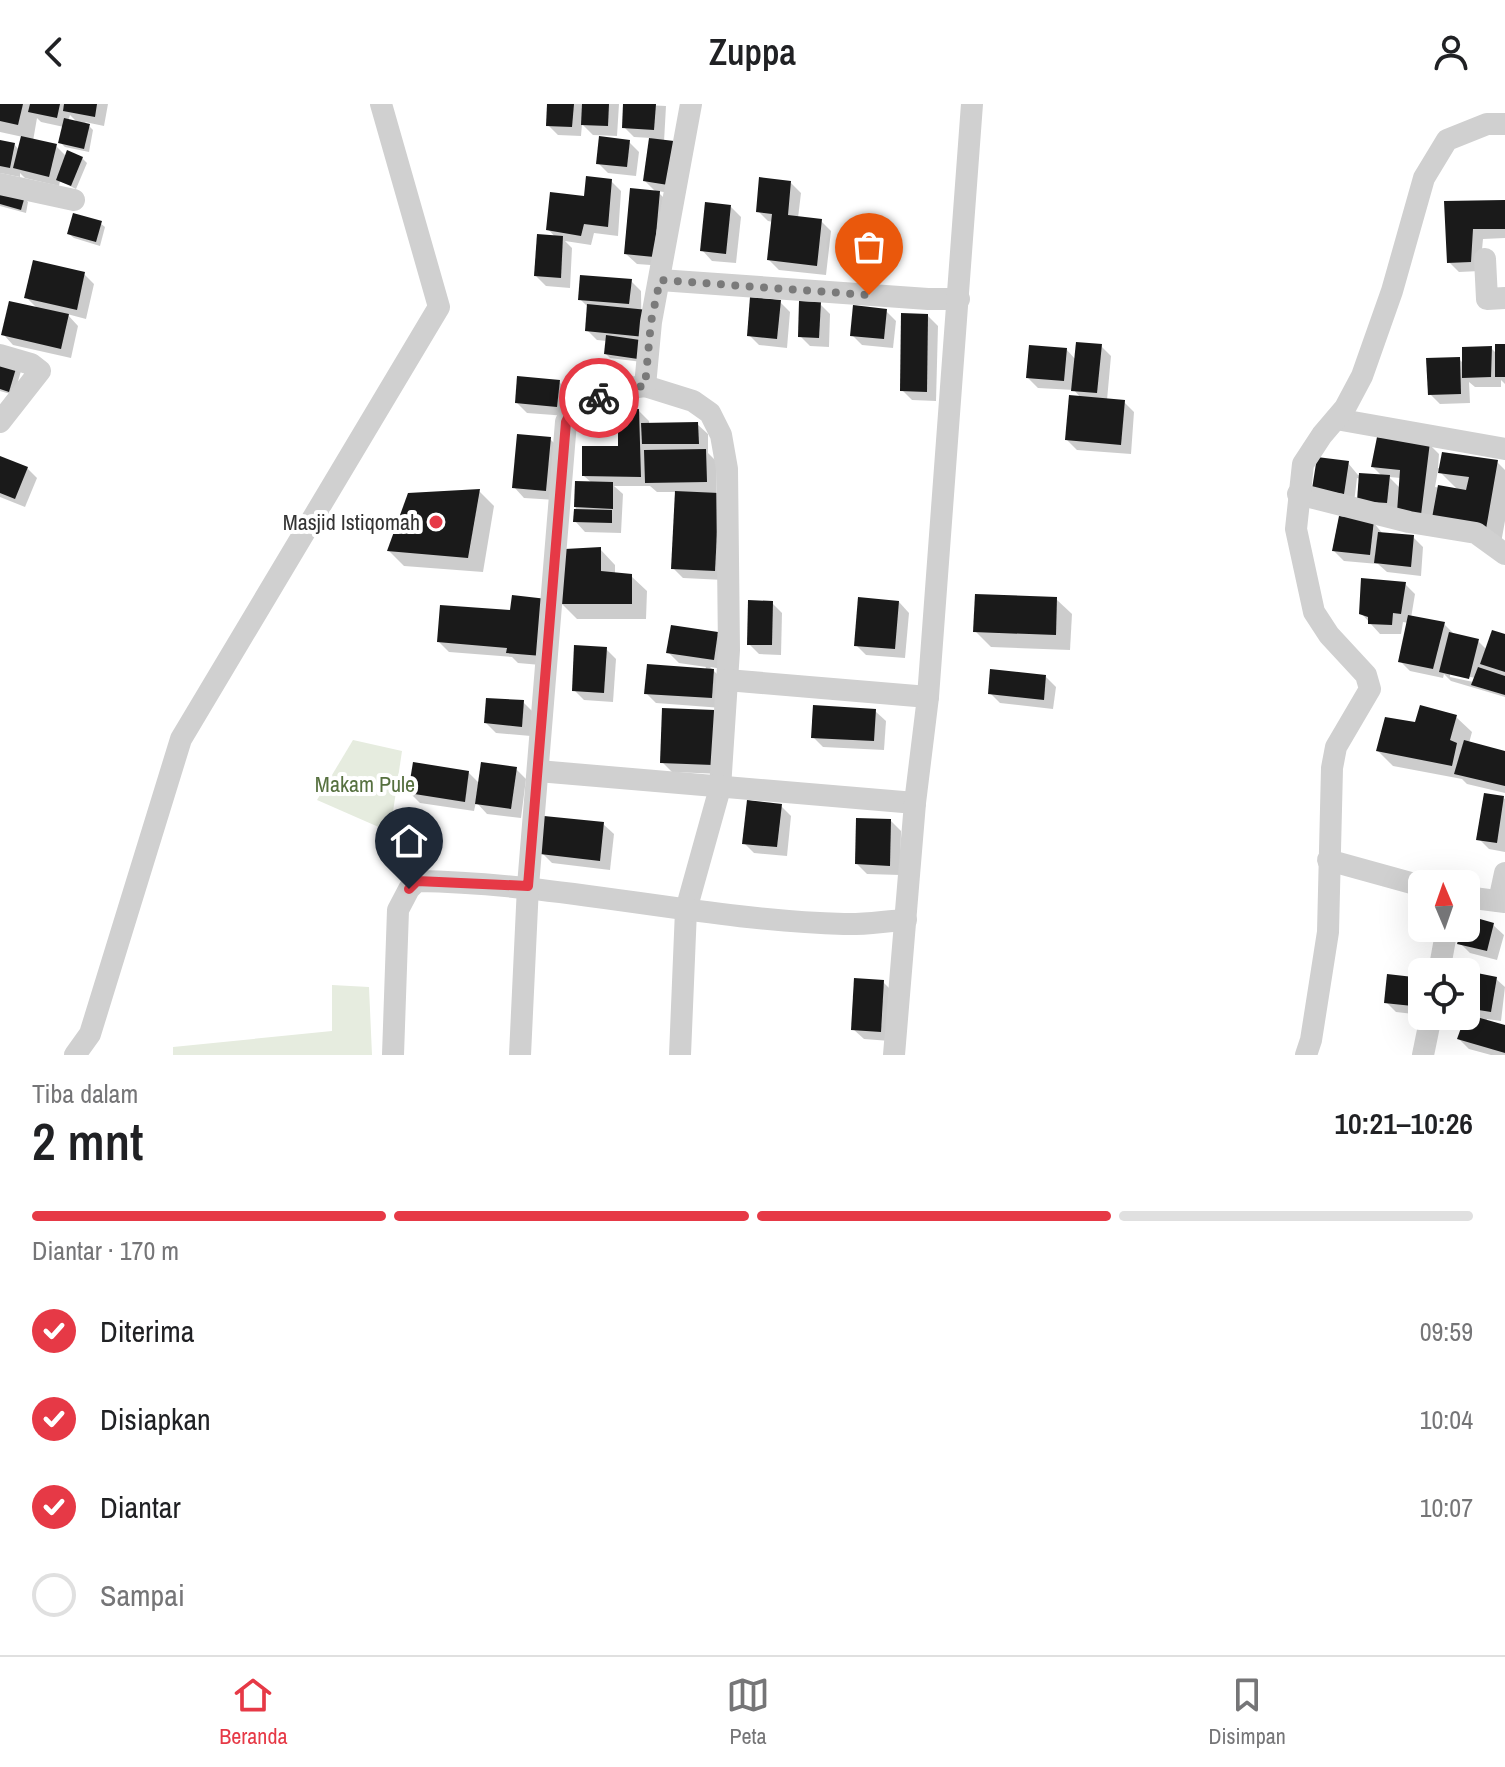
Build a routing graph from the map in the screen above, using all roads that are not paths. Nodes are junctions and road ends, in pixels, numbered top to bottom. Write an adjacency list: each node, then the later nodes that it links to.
1 (381, 104): 31 (street)
2 (691, 104): 8 (street)
3 (972, 104): 10 (street)
4 (1505, 124): 13 (street)
5 (0, 184): 6 (street)
6 (74, 200)
7 (1485, 259): 9 (street)
8 (660, 280): 10 (street); 12 (street)
9 (1505, 298)
10 (959, 299): 19 (street)
11 (0, 355): 14 (street)
12 (645, 386): 18 (street); 20 (street)
13 (1336, 419): 15 (street); 16 (street)
14 (0, 422)
15 (1505, 449)
16 (1298, 494): 17 (street); 23 (street)
17 (1505, 554)
18 (727, 680): 19 (street); 21 (street)
19 (928, 697): 22 (street)
20 (538, 771): 21 (street); 26 (street)
21 (720, 788): 22 (street); 28 (street)
22 (915, 803): 29 (street)
23 (1328, 860): 25 (street); 36 (street)
24 (1505, 873): 27 (street)
25 (1408, 882)
26 (528, 886): 28 (street); 32 (street); 33 (street)
27 (1487, 900)
28 (686, 910): 29 (street); 34 (street)
29 (906, 920): 35 (street)
30 (1428, 1030): 37 (street)
31 (75, 1055)
32 (393, 1055)
33 (520, 1055)
34 (680, 1055)
35 (894, 1055)
36 (1306, 1055)
37 (1423, 1055)

